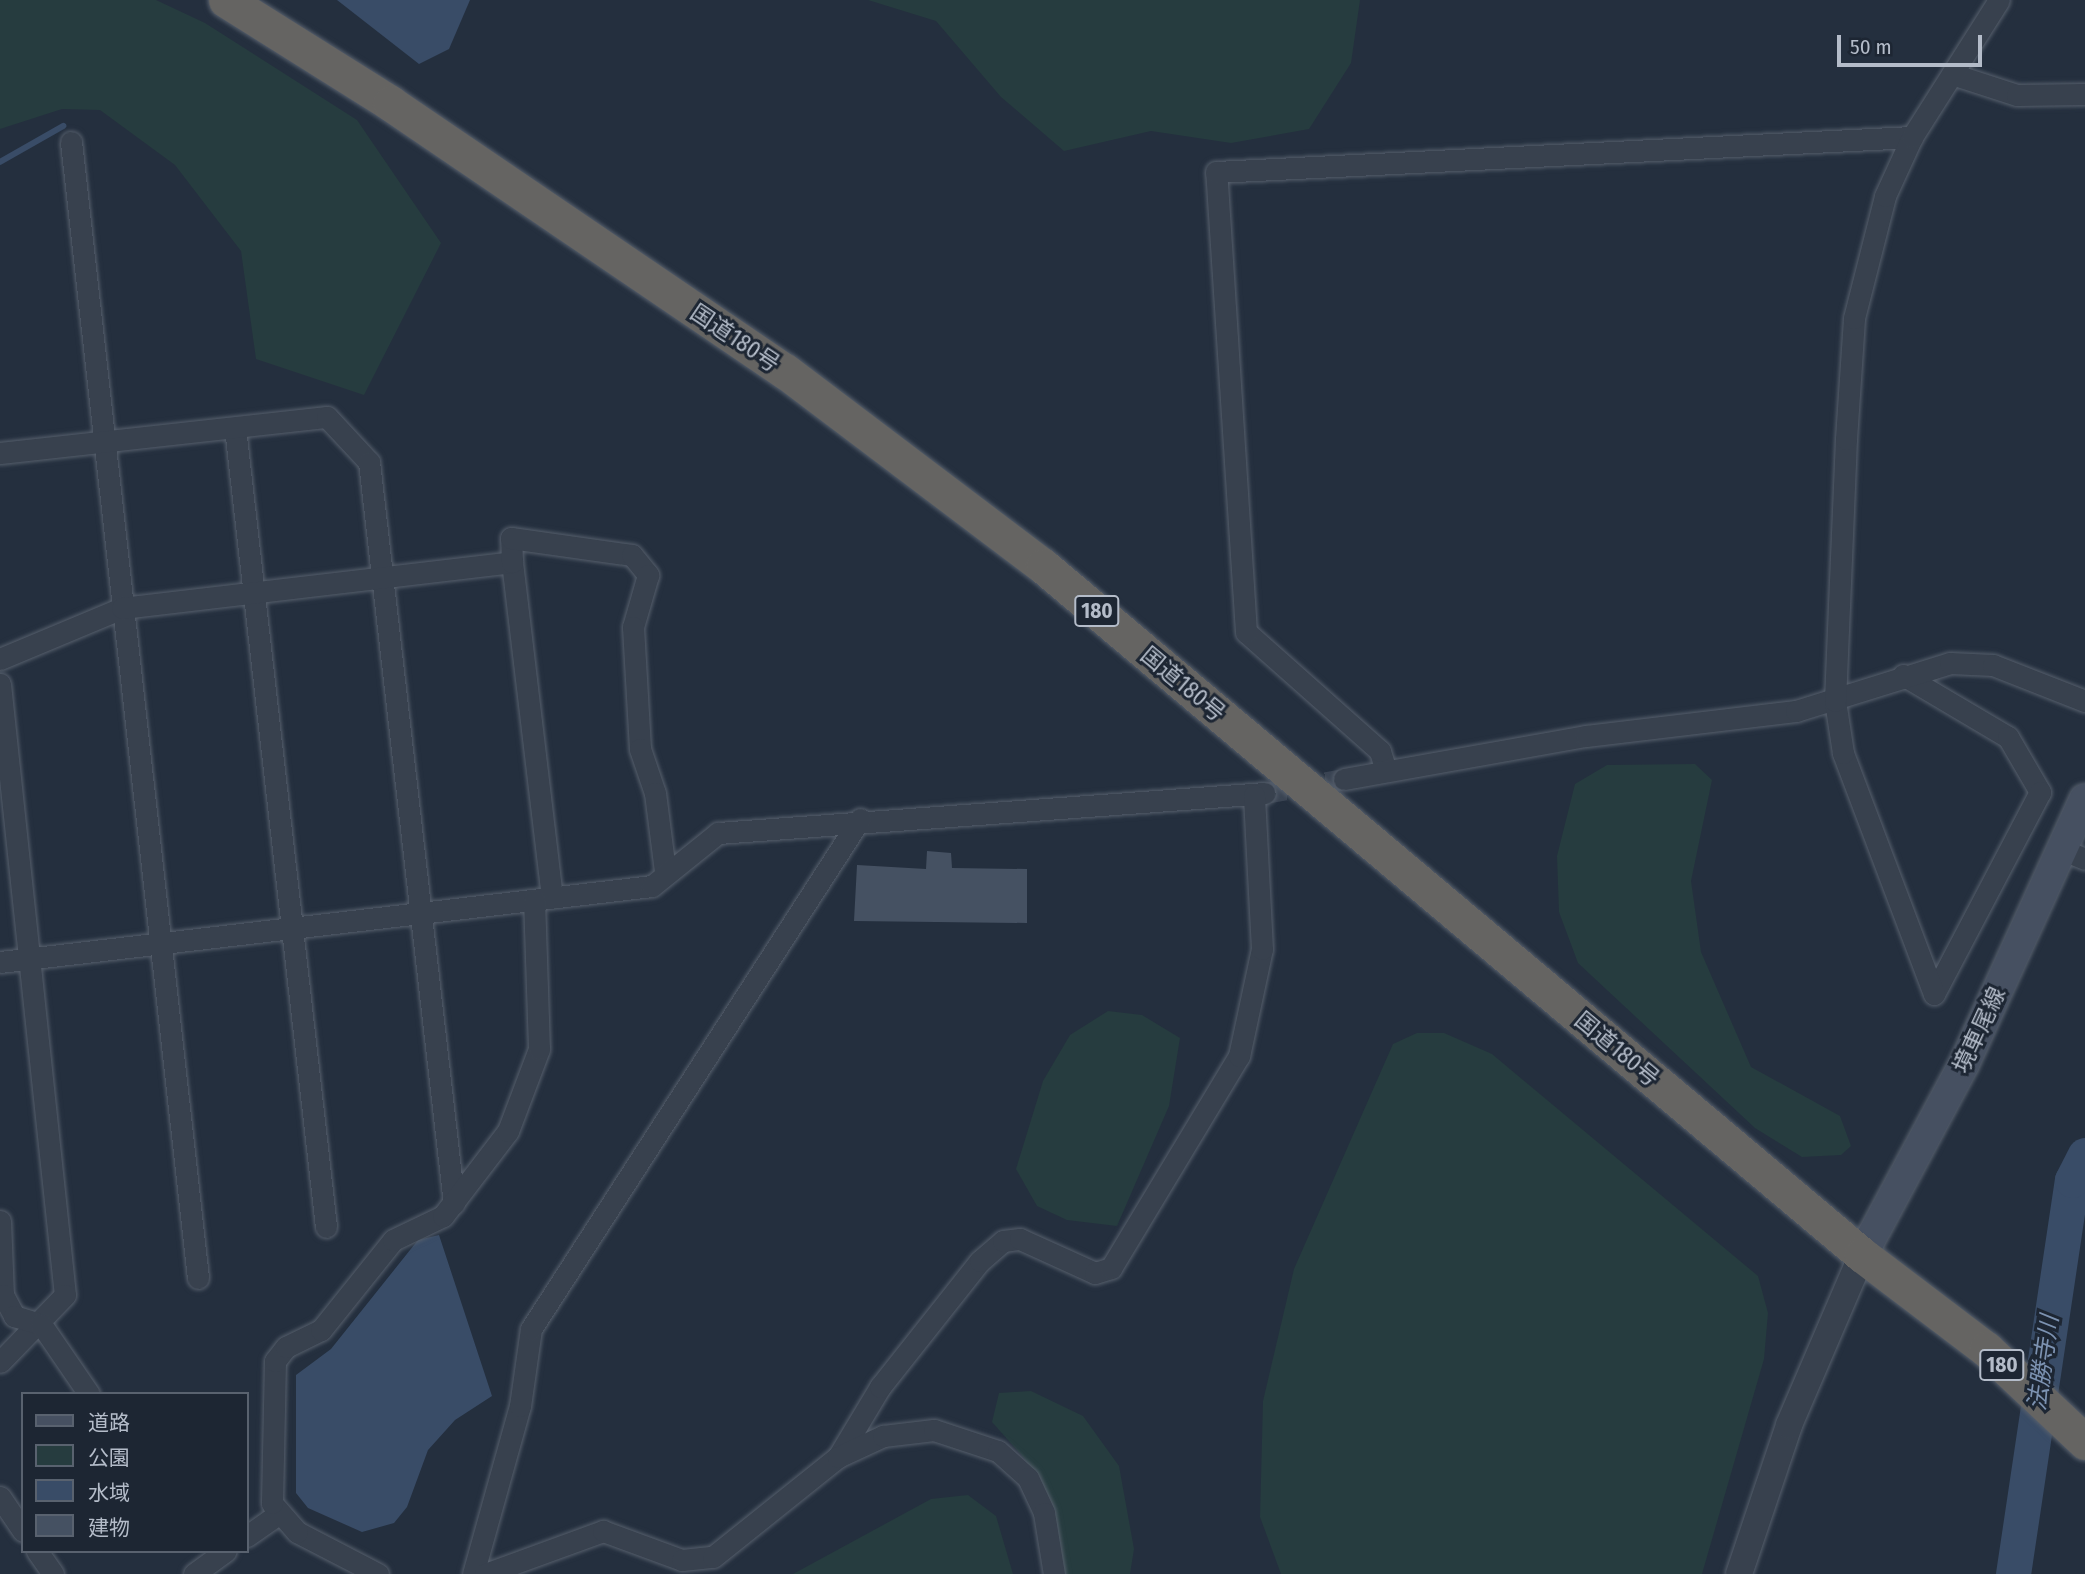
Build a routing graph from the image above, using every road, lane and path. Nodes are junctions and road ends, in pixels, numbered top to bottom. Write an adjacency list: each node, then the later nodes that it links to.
1 (226, 0): 34 (highway, 国道180号 / 180)
2 (1999, 0): 3 (street)
3 (1952, 74): 4 (street); 5 (street)
4 (2085, 94)
5 (1912, 137): 17 (street); 19 (street)
6 (71, 142): 8 (street)
7 (235, 428): 8 (street); 11 (street); 12 (street)
8 (103, 440): 9 (street); 13 (street)
9 (0, 453)
10 (512, 562): 11 (street); 24 (street); 25 (street)
11 (382, 574): 12 (street); 26 (street)
12 (255, 595): 13 (street); 27 (street)
13 (122, 608): 14 (street); 28 (street)
14 (0, 659)
15 (1903, 675): 17 (street); 17 (street); 18 (street)
16 (0, 684): 29 (street)
17 (1835, 701): 19 (street)
18 (2085, 701)
19 (1386, 771): 20 (street)
20 (1345, 779)
21 (2085, 799): 23 (main road, 境車尾線)
22 (860, 819): 24 (street); 40 (street); 51 (street)
23 (2074, 855): 34 (main road, 境車尾線)
24 (665, 871): 25 (street)
25 (543, 899): 26 (street); 31 (street)
26 (420, 913): 27 (street); 31 (street)
27 (295, 928): 28 (street); 33 (street)
28 (162, 943): 29 (street); 35 (street)
29 (27, 959): 30 (street); 36 (street)
30 (0, 962)
31 (454, 1203): 42 (street)
32 (0, 1221): 36 (street)
33 (326, 1227)
34 (1863, 1255): 39 (highway, 国道180号 / 180); 54 (street)
35 (198, 1278)
36 (41, 1324): 37 (street); 38 (street)
37 (0, 1362)
38 (88, 1392)
39 (2085, 1442)
40 (838, 1457): 48 (street); 53 (street)
41 (0, 1497): 43 (street)
42 (278, 1514): 44 (street); 50 (street)
43 (21, 1528)
44 (248, 1535)
45 (38, 1553): 49 (street)
46 (223, 1553): 47 (street)
47 (204, 1566)
48 (700, 1567): 52 (street)
49 (53, 1574)
50 (378, 1574)
51 (473, 1574)
52 (485, 1574)
53 (1054, 1574)
54 (1739, 1574)

